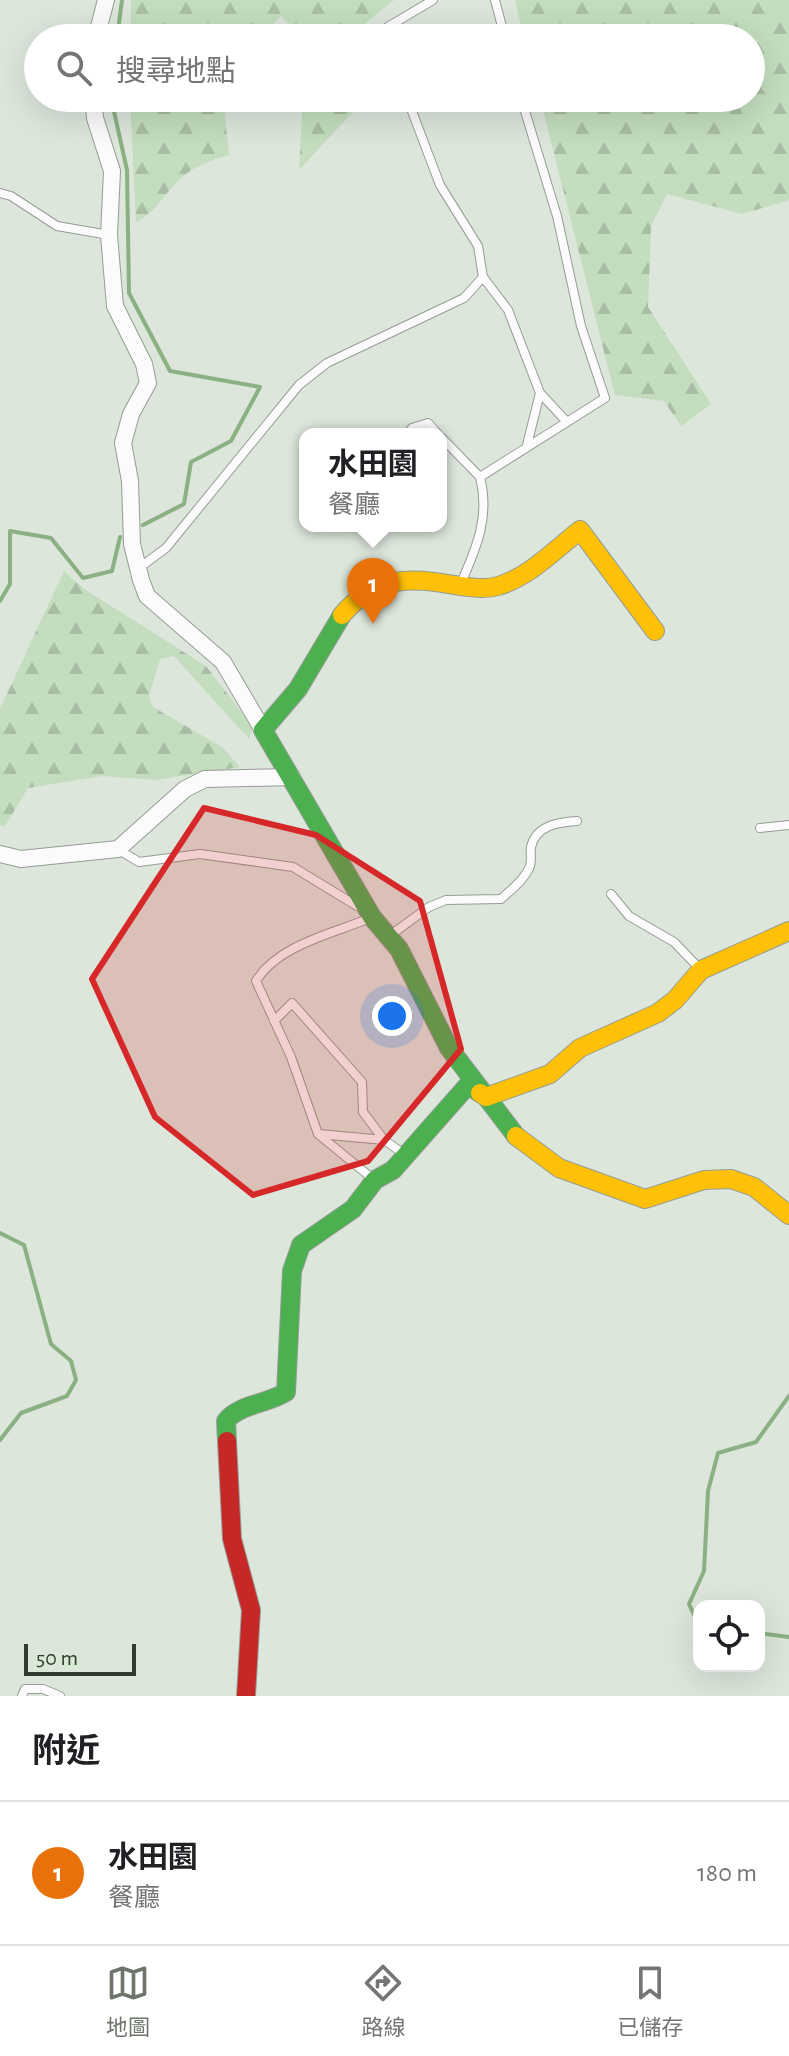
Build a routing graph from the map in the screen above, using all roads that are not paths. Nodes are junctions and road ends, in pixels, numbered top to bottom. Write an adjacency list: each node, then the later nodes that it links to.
1 (106, 0): 4 (street)
2 (433, 0): 5 (lane)
3 (495, 0): 6 (lane)
4 (100, 24)
5 (393, 24)
6 (501, 24)
7 (94, 112): 11 (street)
8 (412, 112): 12 (lane)
9 (525, 112): 14 (lane)
10 (0, 193): 11 (lane)
11 (109, 235): 20 (street)
12 (483, 277): 13 (lane); 20 (lane)
13 (540, 393): 14 (lane); 18 (lane)
14 (567, 422): 18 (lane)
15 (412, 428): 16 (lane)
16 (433, 428)
17 (447, 442): 19 (lane)
18 (527, 445): 19 (lane)
19 (480, 477): 21 (lane)
20 (139, 568): 23 (street)
21 (461, 584): 22 (street); 23 (street)
22 (655, 631)
23 (263, 730): 24 (street)
24 (292, 777): 28 (street); 31 (street)
25 (577, 821): 33 (lane)
26 (789, 825): 27 (lane)
27 (760, 828)
28 (118, 849): 29 (street); 31 (lane)
29 (0, 854)
30 (611, 894): 34 (lane)
31 (372, 917): 33 (street); 35 (lane)
32 (789, 931): 34 (street)
33 (392, 934): 36 (street)
34 (701, 970): 36 (street)
35 (274, 1021): 37 (lane); 38 (lane)
36 (486, 1097): 39 (street); 41 (street)
37 (318, 1134): 38 (lane); 40 (lane)
38 (384, 1140): 39 (lane)
39 (406, 1156): 40 (street)
40 (375, 1180): 44 (street)
41 (789, 1215)
42 (22, 1696): 43 (lane)
43 (60, 1696)
44 (246, 1696)

